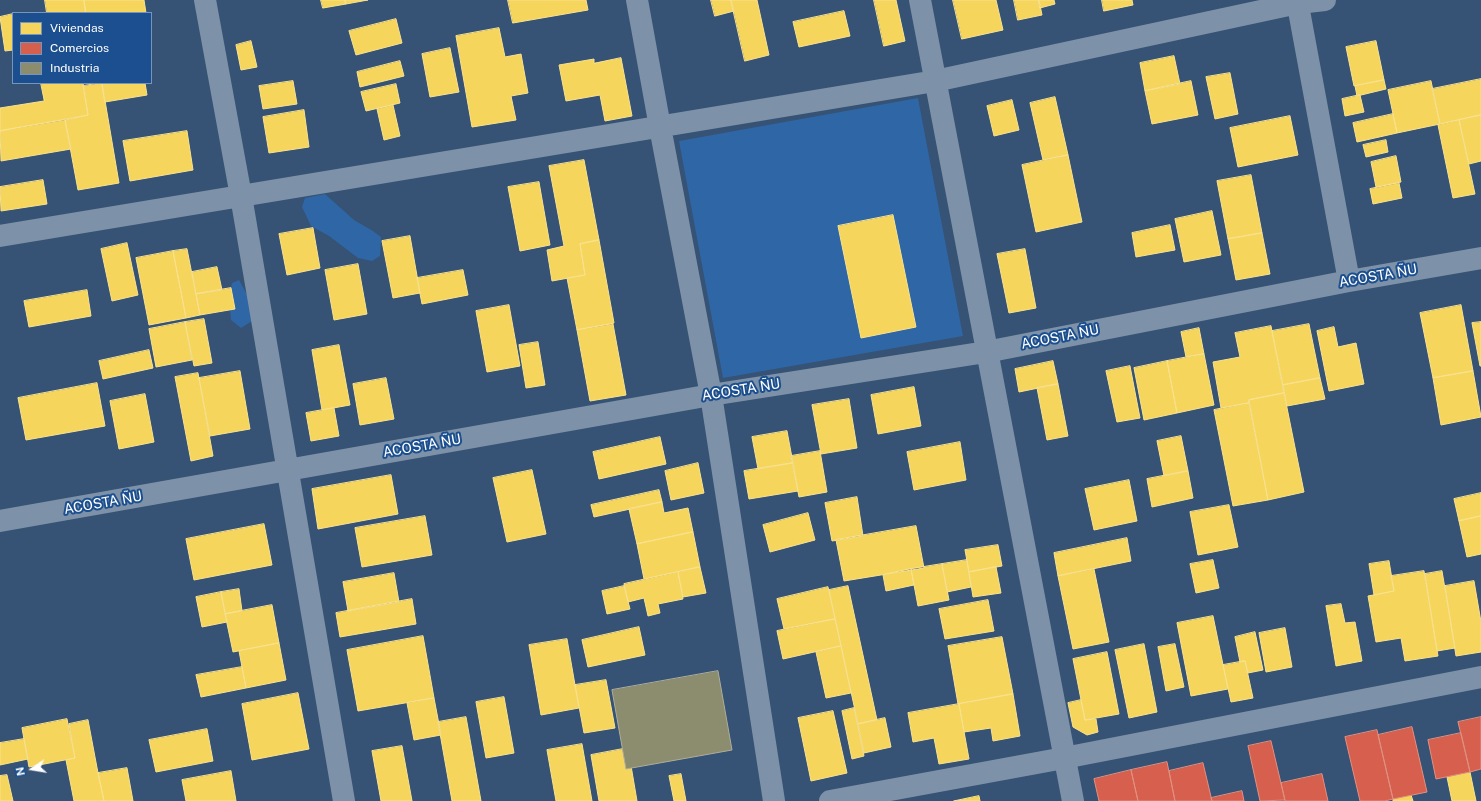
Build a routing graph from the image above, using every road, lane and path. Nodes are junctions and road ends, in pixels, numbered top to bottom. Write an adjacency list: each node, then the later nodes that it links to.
1 (204, 0): 8 (street)
2 (637, 0): 7 (street)
3 (920, 0): 6 (street)
4 (1325, 0): 5 (street)
5 (1298, 2): 6 (street); 11 (street)
6 (935, 81): 7 (street); 12 (street)
7 (660, 127): 8 (street); 13 (street)
8 (240, 196): 9 (street); 14 (street)
9 (0, 236)
10 (1481, 258): 11 (street, ACOSTA ÑU)
11 (1349, 281): 12 (street, ACOSTA ÑU)
12 (986, 352): 13 (street, ACOSTA ÑU); 17 (street)
13 (711, 395): 14 (street, ACOSTA ÑU); 19 (street)
14 (287, 470): 15 (street, ACOSTA ÑU); 18 (street)
15 (0, 521)
16 (1481, 678): 17 (street)
17 (1064, 758): 20 (street); 21 (street)
18 (344, 801)
19 (774, 801)
20 (830, 801)
21 (1073, 801)

